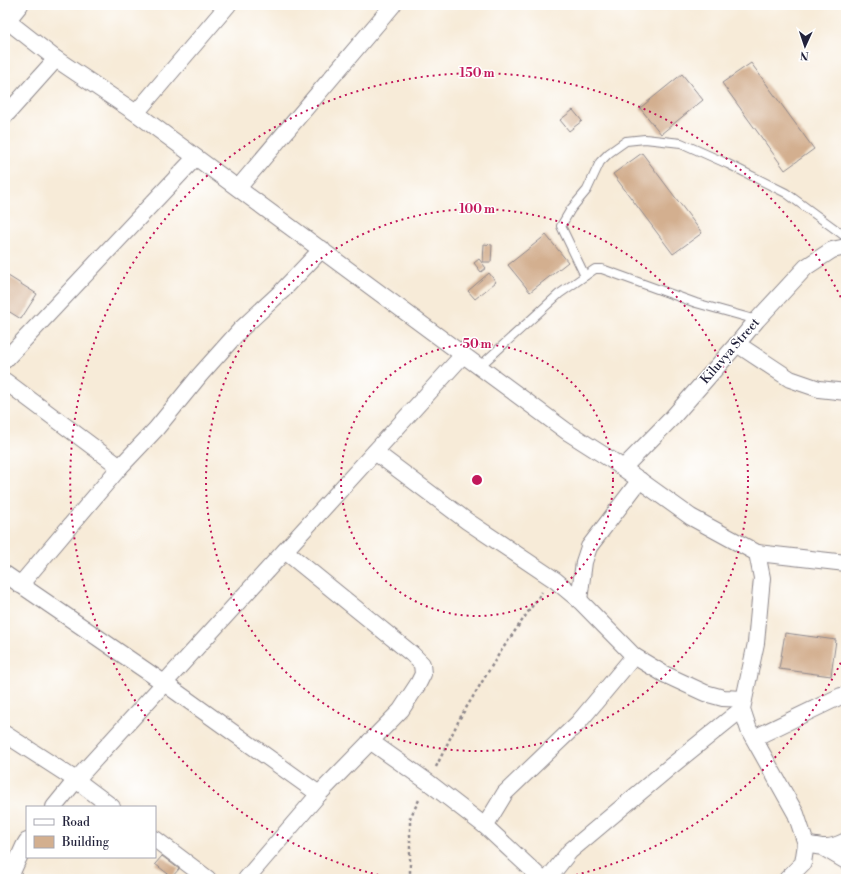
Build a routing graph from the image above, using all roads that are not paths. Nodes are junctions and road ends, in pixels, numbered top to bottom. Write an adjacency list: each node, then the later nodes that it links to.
1 (20, 5): 4 (street)
2 (228, 5): 6 (street)
3 (393, 5): 9 (street)
4 (6, 20): 5 (street)
5 (56, 59): 6 (street); 7 (street)
6 (136, 113): 8 (street)
7 (5, 116)
8 (195, 158): 9 (street); 17 (street)
9 (238, 188): 12 (street)
10 (846, 237): 13 (lane)
11 (846, 247): 14 (street, Kiluvya Street)
12 (322, 249): 16 (street); 22 (street)
13 (585, 276): 14 (lane); 18 (lane)
14 (757, 320): 15 (street, Kiluvya Street)
15 (737, 344): 20 (street); 23 (street, Kiluvya Street)
16 (463, 355): 18 (street); 21 (street)
17 (5, 360)
18 (479, 368): 23 (street)
19 (5, 381): 22 (street)
20 (846, 392)
21 (375, 452): 25 (street); 30 (street)
22 (120, 467): 29 (street)
23 (623, 468): 24 (street)
24 (640, 480): 26 (street); 30 (street)
25 (285, 551): 32 (street); 37 (street)
26 (757, 553): 27 (street); 34 (street)
27 (846, 563)
28 (5, 574): 29 (street)
29 (20, 585): 32 (street)
30 (579, 600): 31 (street)
31 (634, 656): 34 (street); 42 (street)
32 (164, 684): 38 (street); 39 (street)
33 (846, 695): 36 (street)
34 (743, 704): 36 (street); 53 (street)
35 (5, 734): 38 (street)
36 (754, 738): 46 (street)
37 (370, 741): 39 (street); 42 (street)
38 (76, 780): 40 (street); 41 (street)
39 (319, 794): 51 (street)
40 (55, 806)
41 (111, 806)
42 (485, 826): 52 (street)
43 (156, 840): 50 (street)
44 (846, 841): 47 (street)
45 (26, 843): 49 (street)
46 (806, 844): 47 (street); 54 (street)
47 (824, 848): 48 (street)
48 (846, 861)
49 (9, 879)
50 (208, 879)
51 (246, 879)
52 (542, 879)
53 (548, 879)
54 (788, 879)

